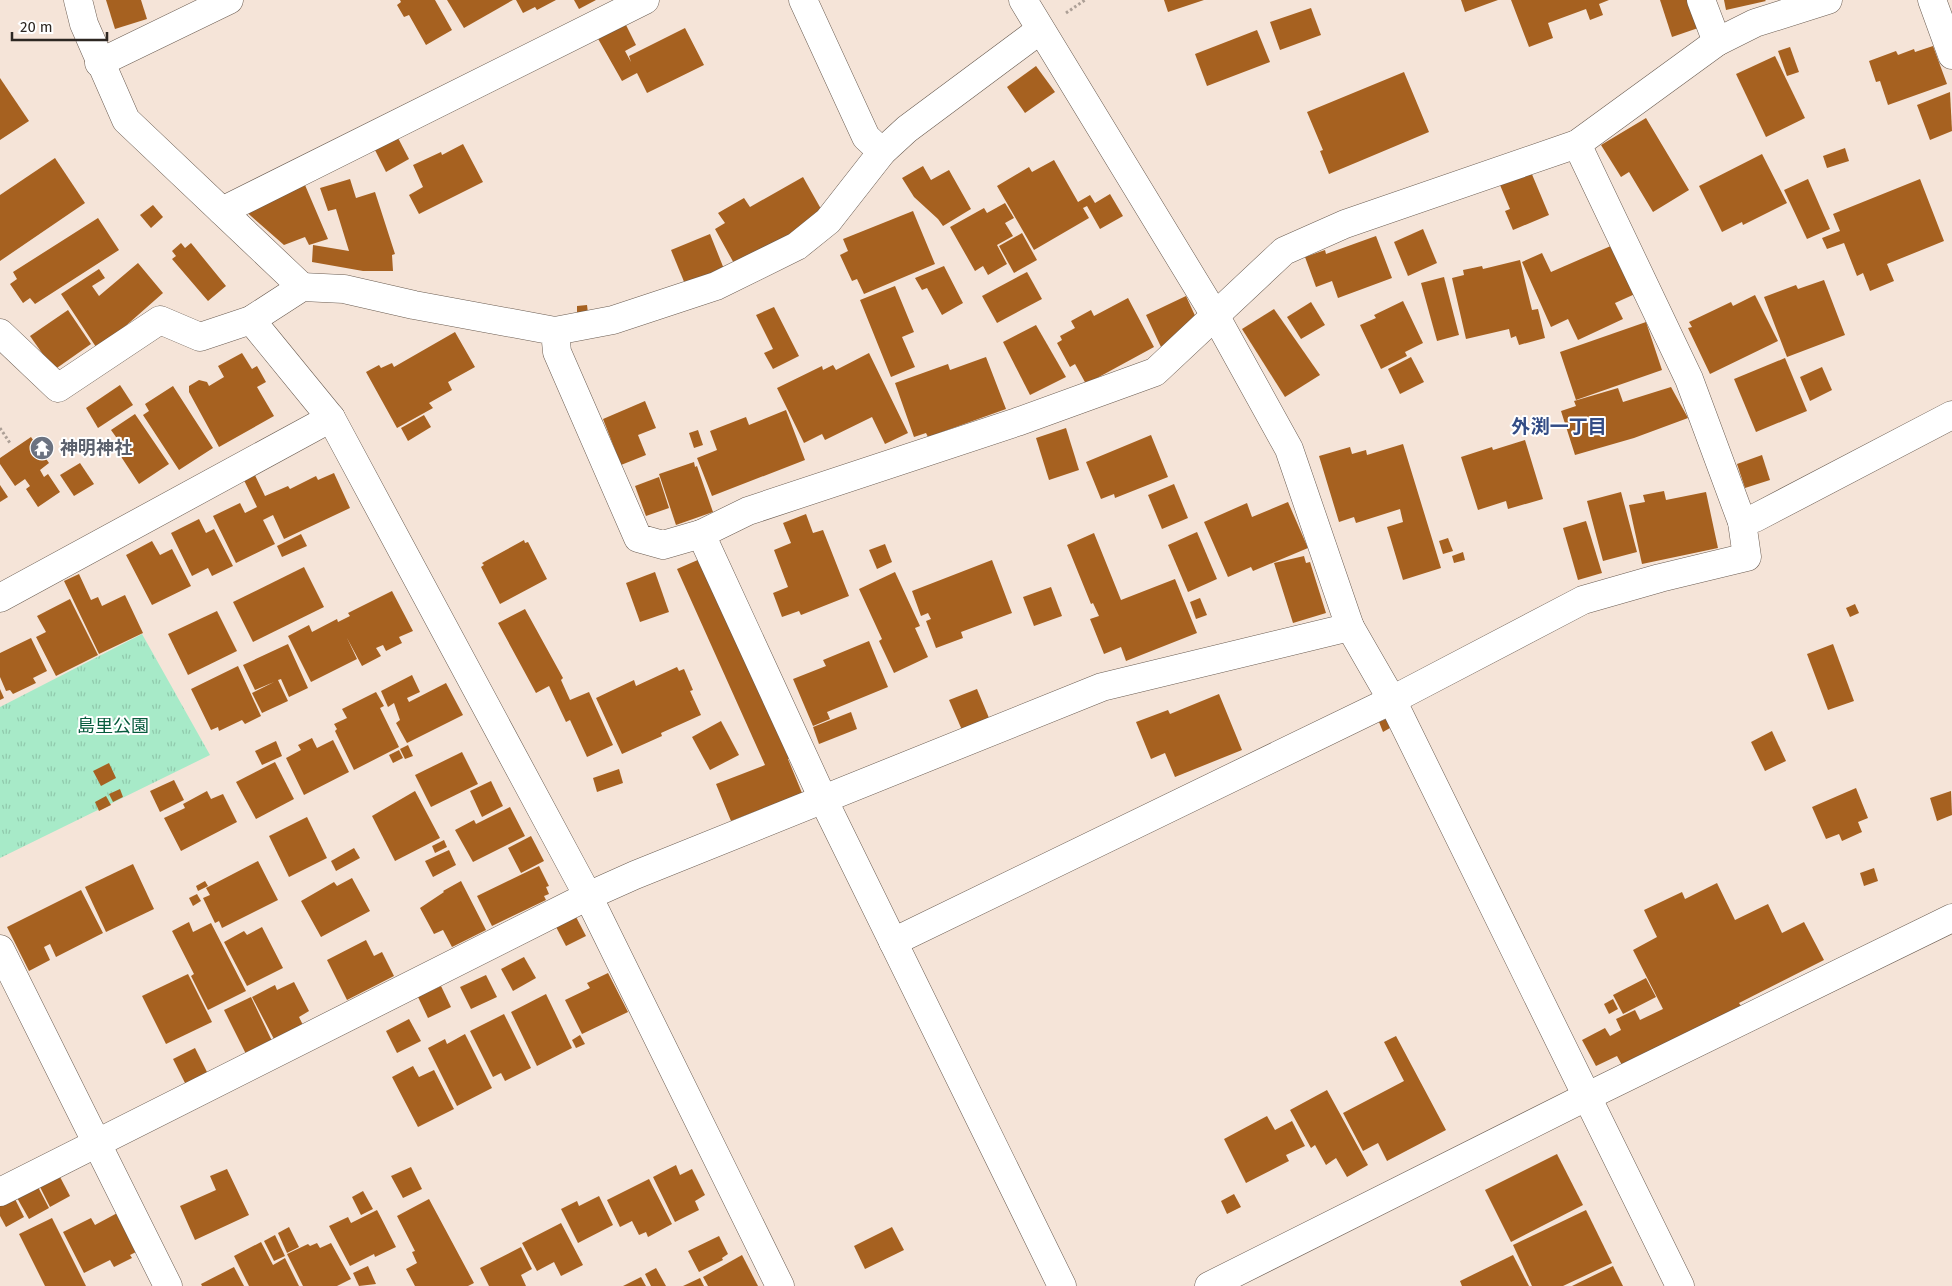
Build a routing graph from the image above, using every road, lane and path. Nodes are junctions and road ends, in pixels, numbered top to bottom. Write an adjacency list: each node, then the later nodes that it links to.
1 (78, 0): 12 (street)
2 (230, 0): 12 (street)
3 (645, 0): 15 (street)
4 (803, 0): 14 (street)
5 (1023, 0): 9 (street)
6 (1700, 0): 10 (street)
7 (1828, 0): 10 (street)
8 (1932, 0): 11 (street)
9 (1040, 30): 14 (street); 17 (street)
10 (1717, 42): 13 (street)
11 (1952, 55)
12 (99, 63): 15 (street)
13 (1577, 144): 17 (street); 25 (street)
14 (882, 152): 19 (street)
15 (222, 211): 16 (street)
16 (302, 287): 18 (street); 19 (street)
17 (1216, 317): 26 (street); 28 (street)
18 (251, 320): 20 (street); 22 (street)
19 (555, 331): 26 (street)
20 (1, 336)
21 (1952, 415): 25 (street)
22 (331, 418): 27 (street); 31 (street)
23 (0, 428): 24 (path)
24 (10, 443)
25 (1742, 522): 29 (street)
26 (701, 534): 30 (street)
27 (0, 598)
28 (1350, 627): 29 (street); 30 (street)
29 (1392, 700): 33 (street); 35 (street)
30 (823, 799): 31 (street); 33 (street)
31 (588, 896): 36 (street); 39 (street)
32 (1952, 918): 35 (street)
33 (893, 942): 40 (street)
34 (0, 949): 36 (street)
35 (1586, 1097): 41 (street); 42 (street)
36 (97, 1144): 37 (street); 38 (street)
37 (0, 1192)
38 (168, 1286)
39 (780, 1286)
40 (1062, 1286)
41 (1209, 1286)
42 (1680, 1286)

